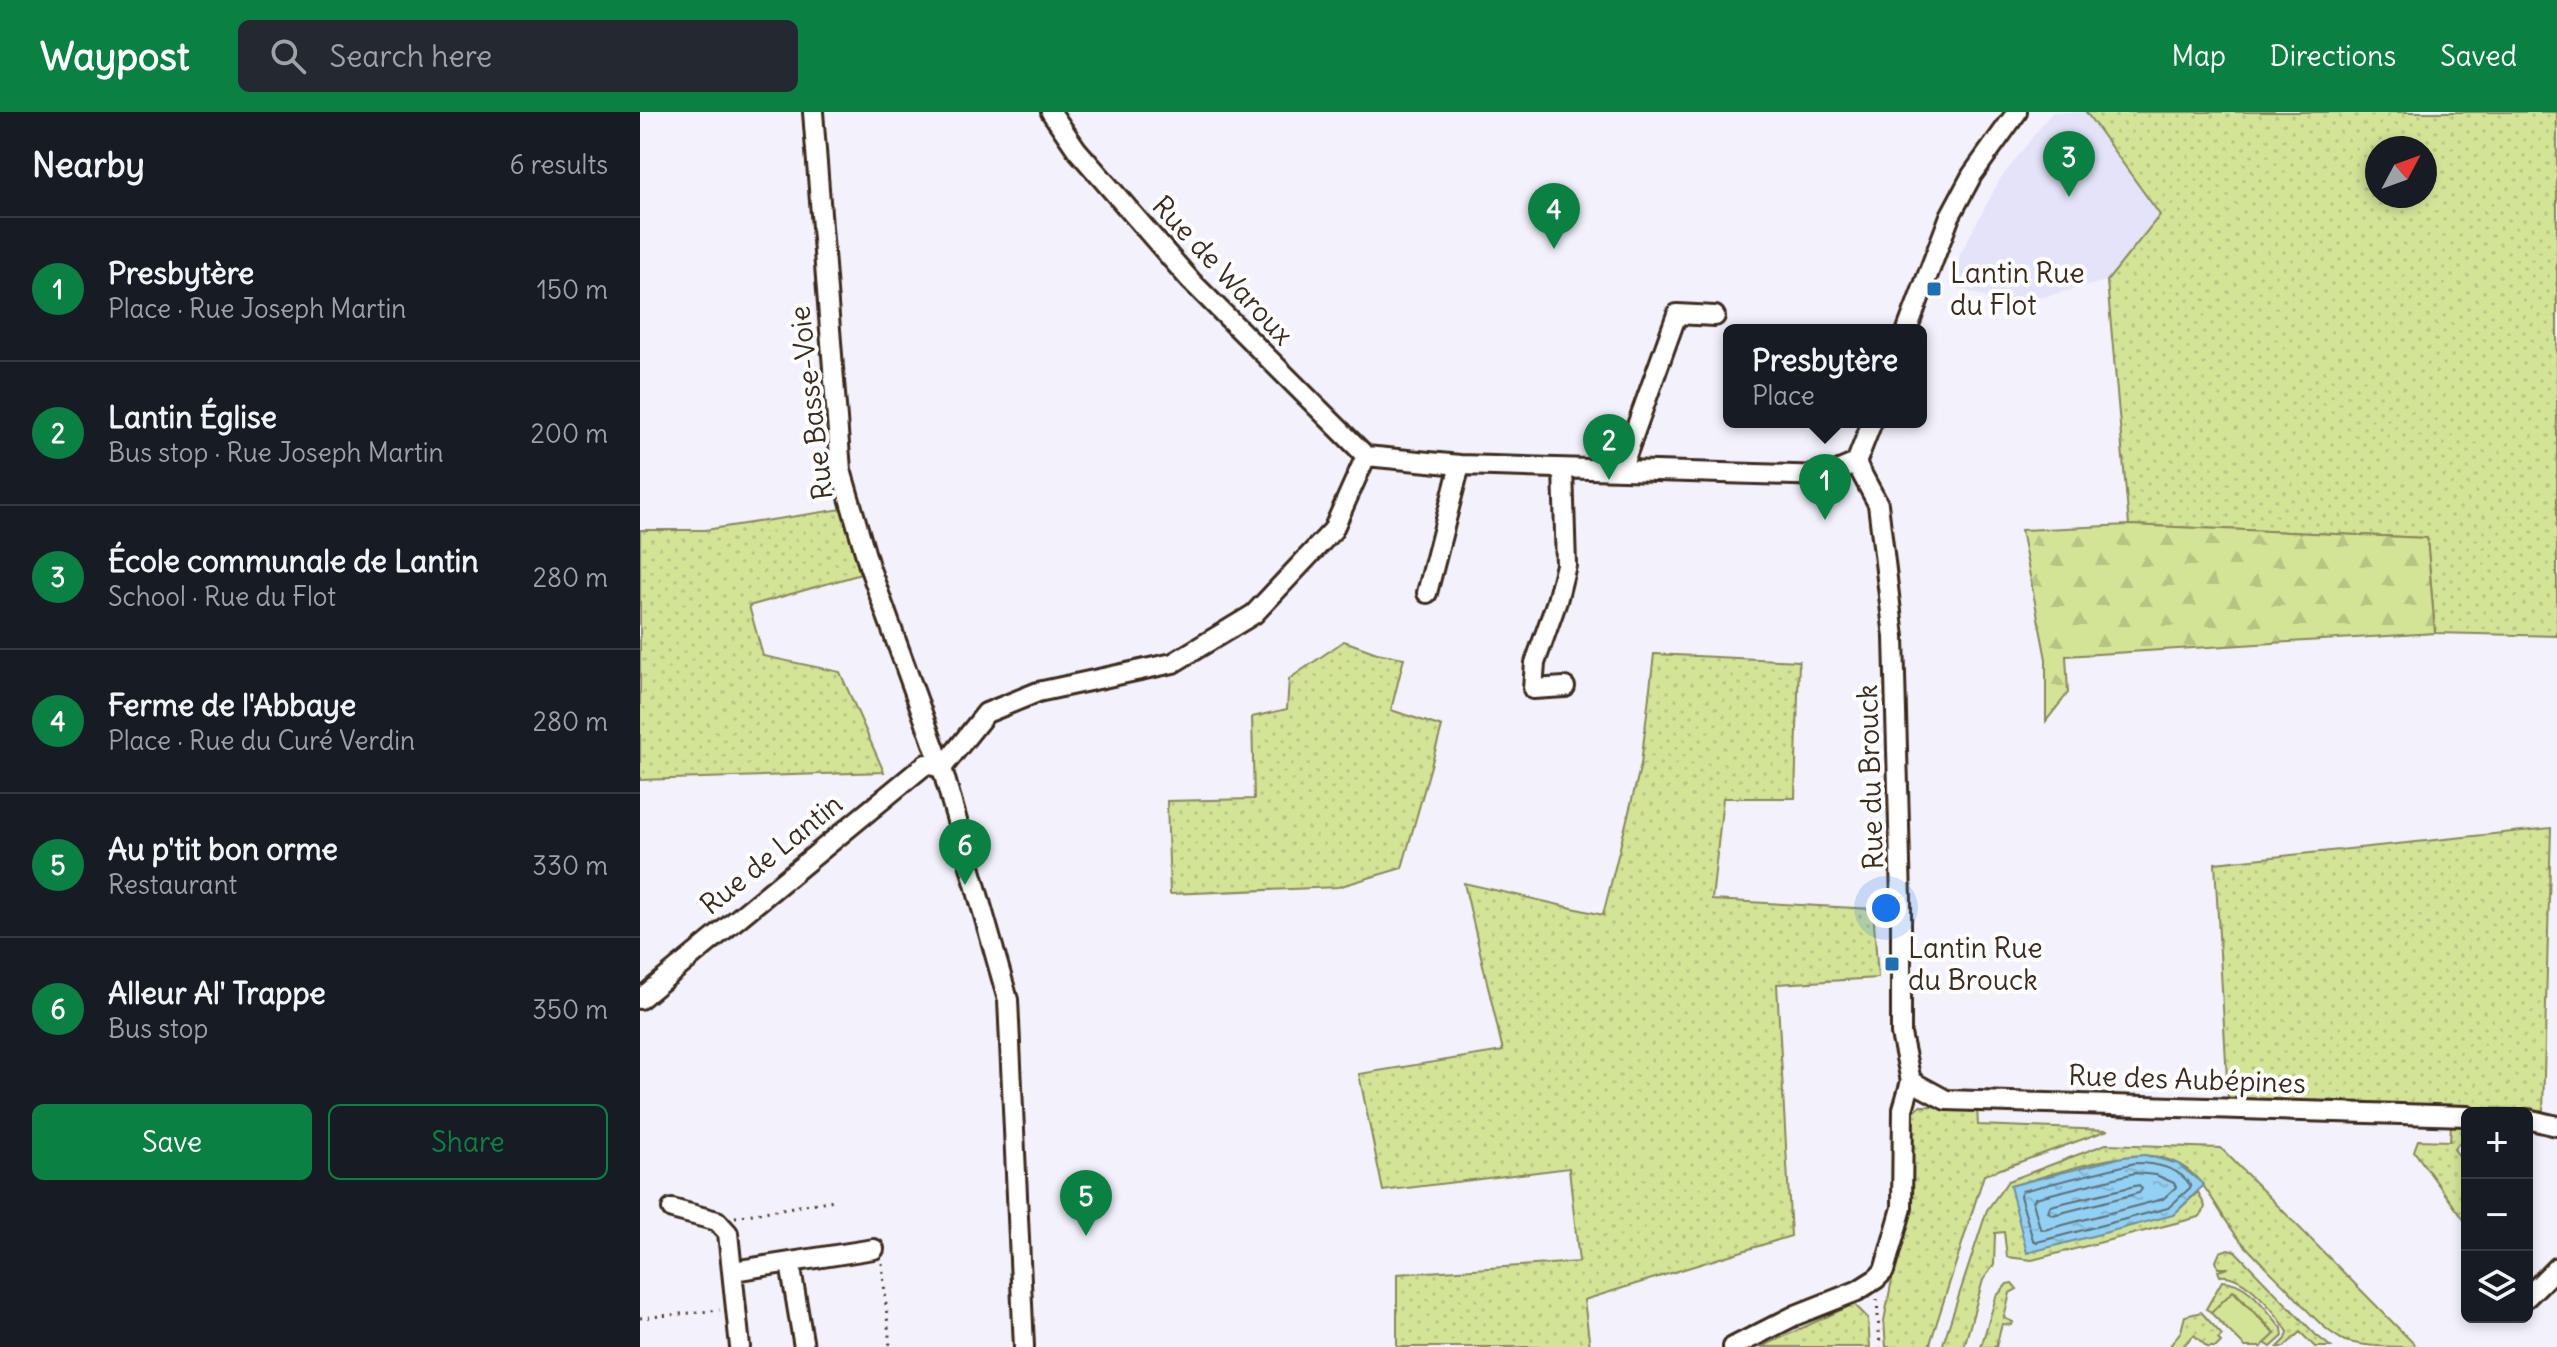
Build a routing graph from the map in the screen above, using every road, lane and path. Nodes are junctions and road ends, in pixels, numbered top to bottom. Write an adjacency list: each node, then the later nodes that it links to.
1 (813, 112): 14 (street, Rue Basse-Voie)
2 (1051, 112): 7 (street, Rue de Waroux)
3 (2017, 112): 5 (street)
4 (1715, 316): 11 (street)
5 (1909, 324)
6 (1870, 428): 8 (street)
7 (1366, 456): 9 (street); 14 (street)
8 (1856, 463): 11 (street); 16 (street, Rue du Brouck)
9 (1460, 465): 10 (street); 12 (street)
10 (1563, 469): 11 (street); 13 (street)
11 (1621, 470)
12 (1427, 593)
13 (1565, 687)
14 (942, 768): 15 (street, Rue de Lantin); 34 (street, Rue Basse-Voie)
15 (640, 999)
16 (1911, 1081): 17 (street, Rue des Aubépines); 27 (street, Rue du Brouck)
17 (2461, 1116)
18 (2533, 1120): 19 (street)
19 (2554, 1124)
20 (834, 1200): 22 (path)
21 (672, 1209): 22 (street)
22 (724, 1226): 26 (street)
23 (874, 1249): 24 (street); 33 (path)
24 (790, 1263): 26 (street); 32 (street)
25 (2557, 1267): 28 (street)
26 (733, 1271): 29 (street)
27 (1876, 1279): 35 (street); 36 (path)
28 (2533, 1291)
29 (736, 1308): 30 (path); 31 (street)
30 (640, 1318)
31 (740, 1347)
32 (804, 1347)
33 (890, 1347)
34 (1024, 1347)
35 (1733, 1347)
36 (1880, 1347)

